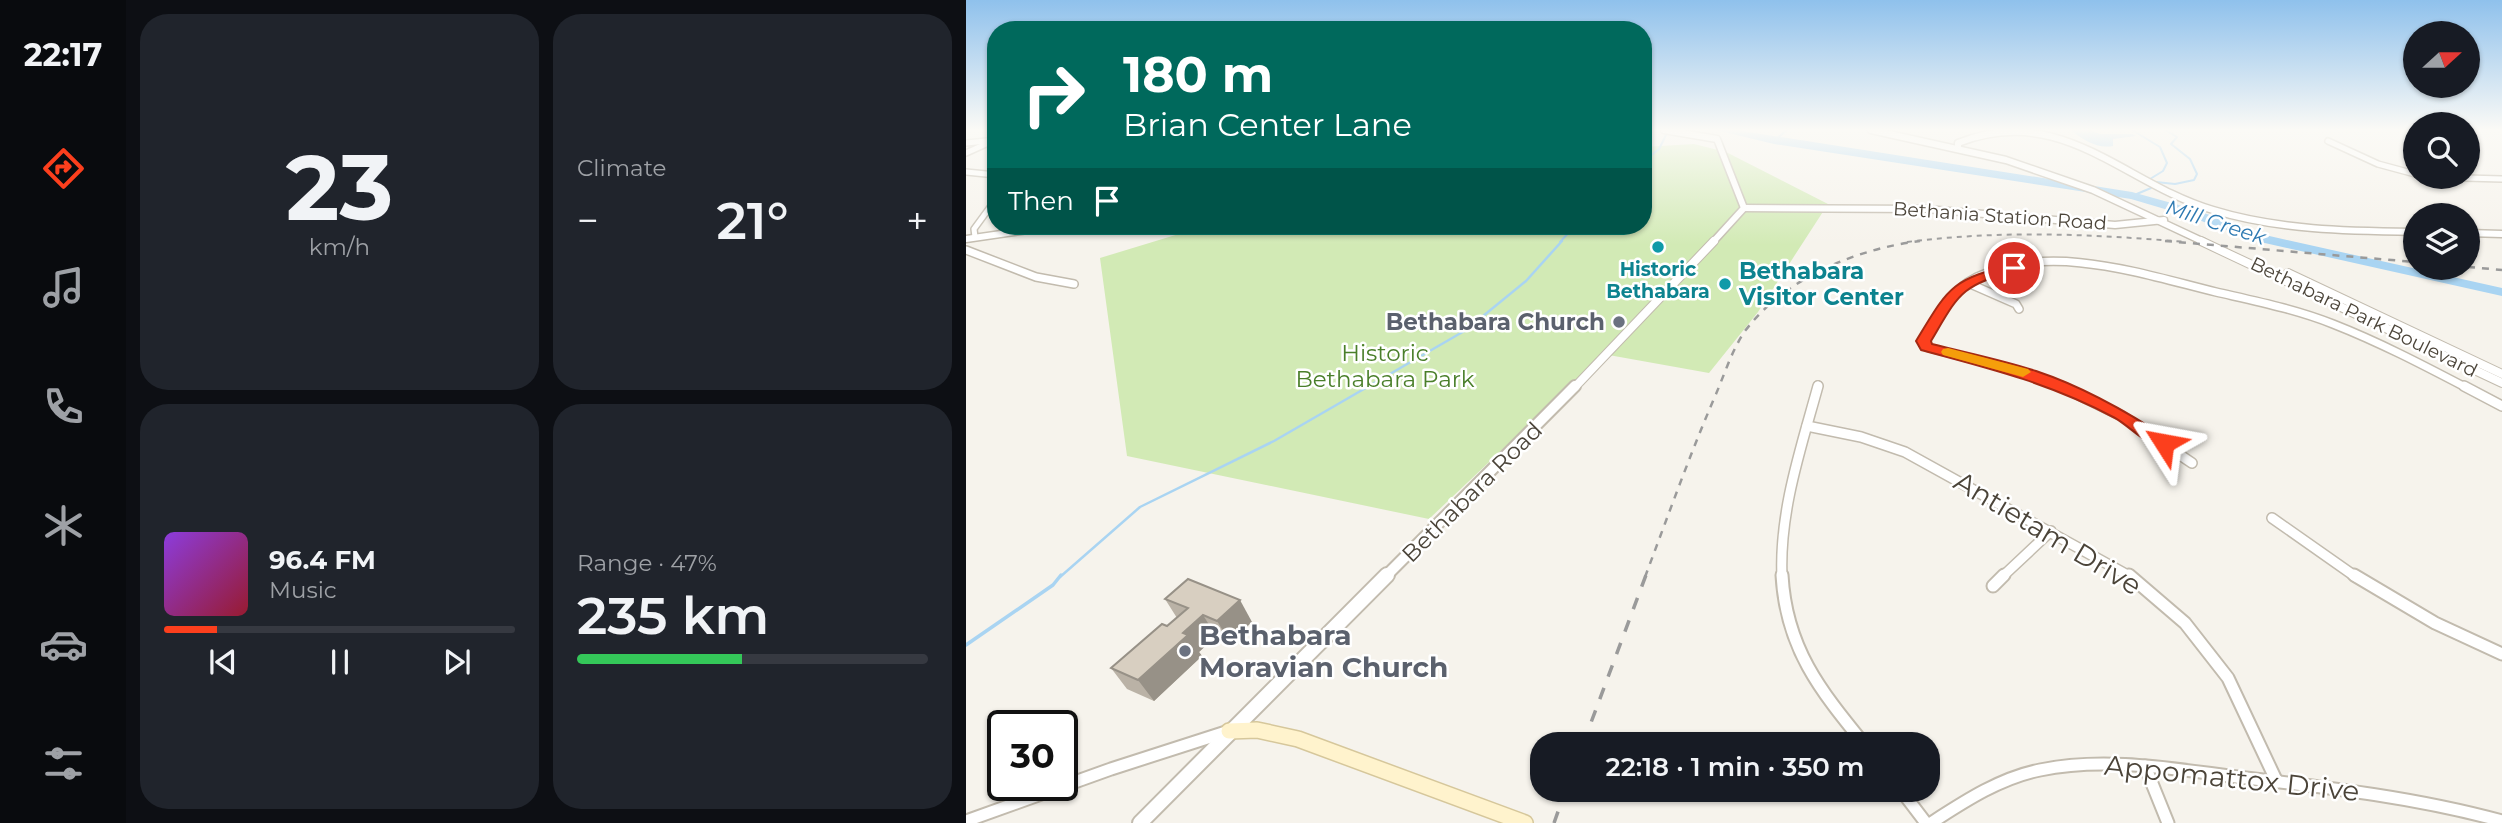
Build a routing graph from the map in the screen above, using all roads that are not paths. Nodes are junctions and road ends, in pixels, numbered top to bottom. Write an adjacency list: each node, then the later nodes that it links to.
1 (1729, 168): 11 (street)
2 (2031, 168): 13 (street, Bethabara Park Boulevard)
3 (2047, 168): 13 (street, Bethabara Park Boulevard)
4 (2125, 168): 14 (street)
5 (966, 172): 6 (street)
6 (987, 173)
7 (987, 175): 8 (street)
8 (966, 178)
9 (2480, 178): 10 (street)
10 (2502, 179)
11 (1744, 208): 13 (street, Bethania Station Road); 34 (street, Bethabara Road)
12 (987, 211): 18 (street)
13 (2167, 219): 24 (street, Bethabara Park Boulevard); 25 (street, Bethabara Park Boulevard)
14 (2403, 232)
15 (2480, 233): 16 (street)
16 (2502, 234)
17 (990, 235): 18 (street)
18 (975, 237): 19 (street)
19 (966, 239)
20 (966, 250): 22 (street)
21 (1968, 283): 23 (street); 27 (street); 29 (street)
22 (1073, 284)
23 (2019, 309)
24 (2502, 374)
25 (2502, 383)
26 (1818, 385): 28 (street)
27 (2502, 406)
28 (1807, 426): 31 (street, Antietam Drive); 35 (street)
29 (2192, 463)
30 (2272, 518): 33 (street)
31 (2051, 531): 32 (street); 37 (street, Antietam Drive)
32 (1993, 586)
33 (2502, 654)
34 (1229, 731): 39 (street); 41 (street, Bethabara Road); 42 (main road)
35 (1855, 732)
36 (2145, 766): 37 (street, Appomattox Drive); 43 (street, Appomattox Drive); 44 (street)
37 (2277, 782): 40 (street, Appomattox Drive)
38 (1910, 802): 43 (street)
39 (966, 821)
40 (2502, 821)
41 (1140, 823)
42 (1525, 823)
43 (1928, 823)
44 (2168, 823)

